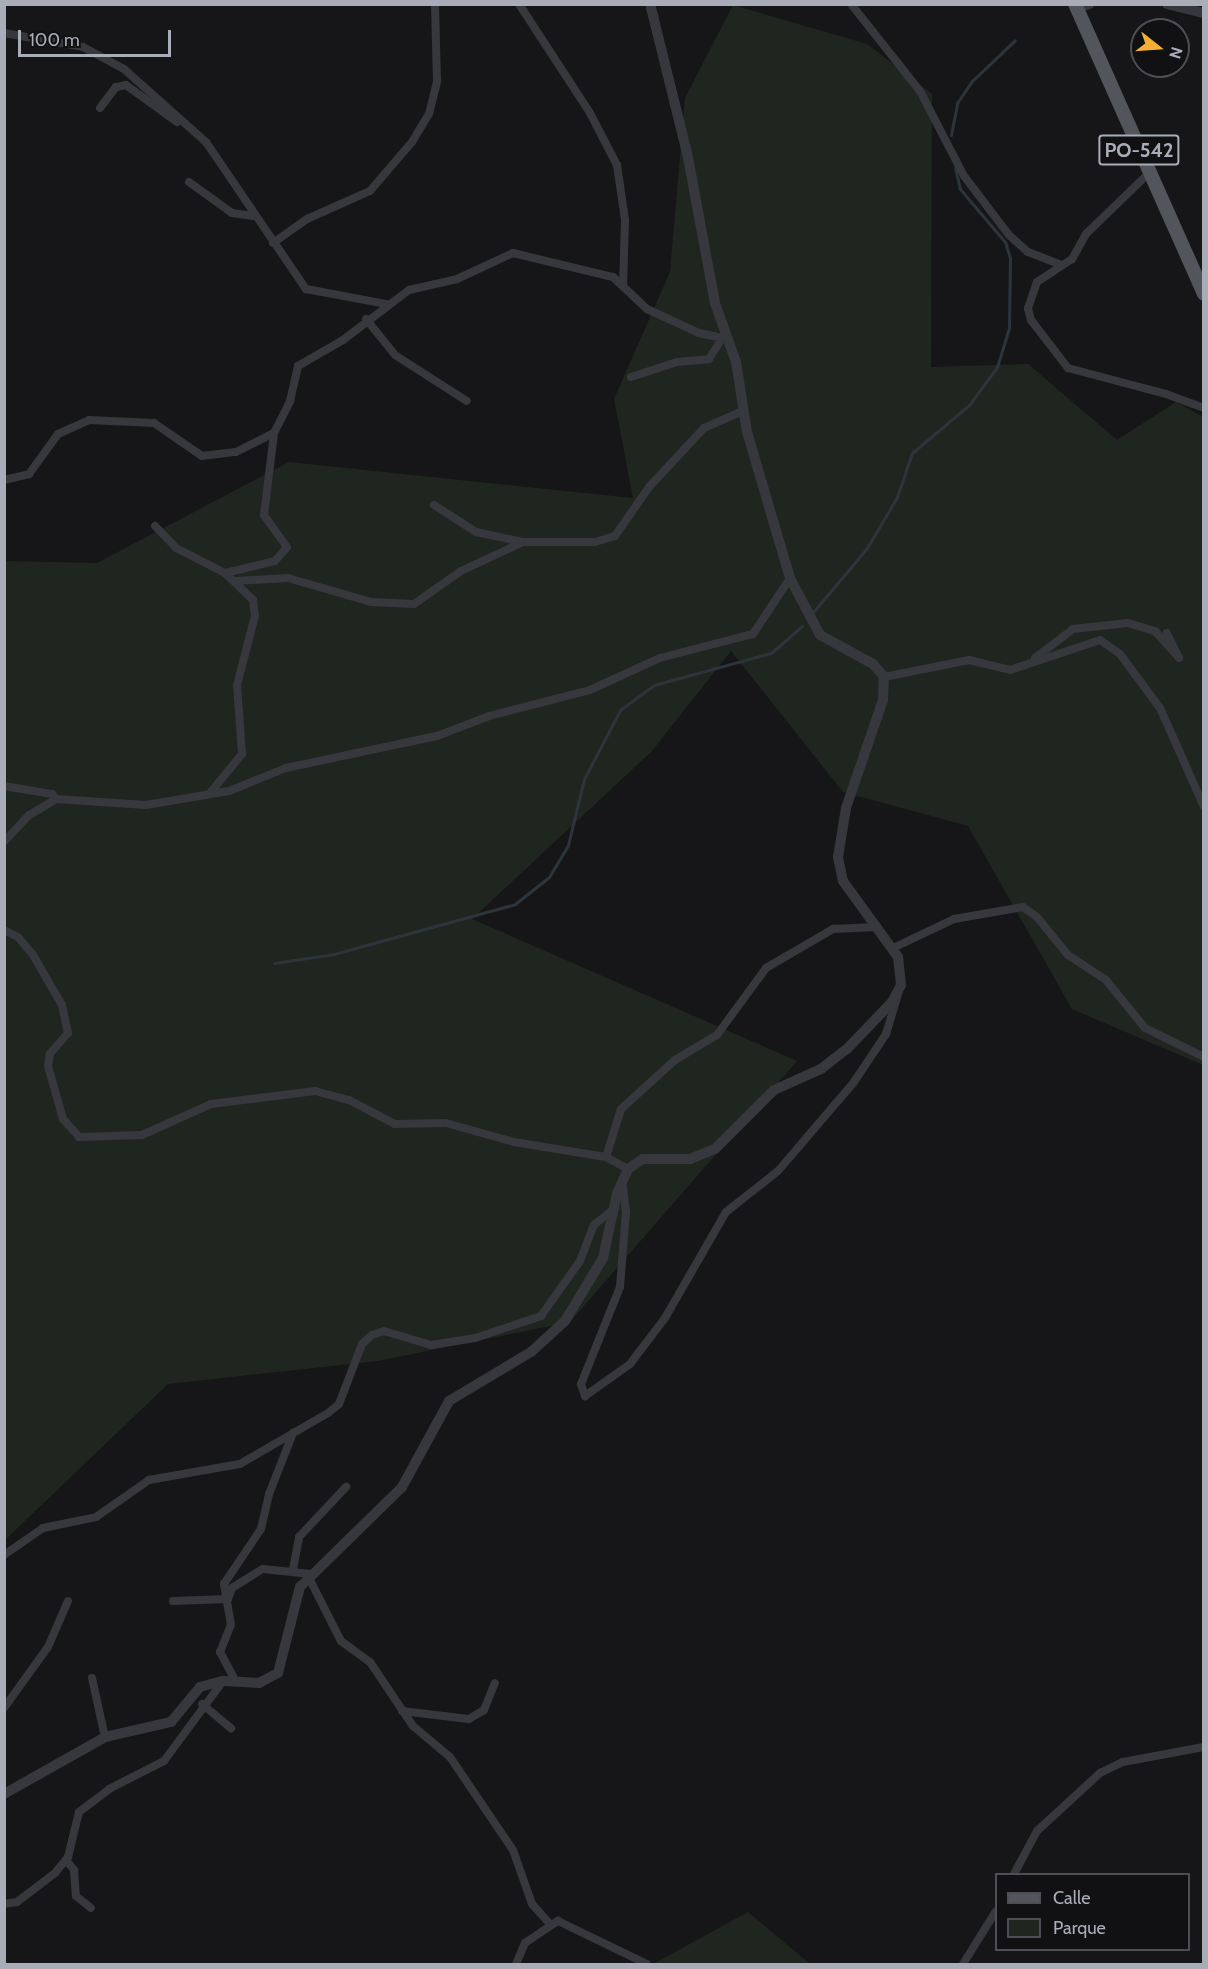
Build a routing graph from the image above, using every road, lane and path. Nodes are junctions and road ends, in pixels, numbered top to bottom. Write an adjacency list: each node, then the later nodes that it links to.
1 (435, 4): 14 (street)
2 (519, 4): 16 (street)
3 (650, 4): 20 (street)
4 (851, 4): 15 (street)
5 (1167, 4): 7 (street)
6 (1080, 6): 11 (main road, PO-542)
7 (1203, 12)
8 (4, 33): 10 (street)
9 (100, 108): 10 (street)
10 (186, 125): 13 (street)
11 (1149, 173): 15 (street); 17 (main road, PO-542)
12 (189, 182): 13 (street)
13 (253, 216): 14 (street)
14 (273, 243): 18 (street)
15 (1062, 265): 23 (street)
16 (623, 286): 18 (street); 20 (street)
17 (1203, 294)
18 (386, 304): 19 (street)
19 (366, 319): 22 (street); 25 (street)
20 (725, 339): 21 (street); 24 (street)
21 (631, 377)
22 (467, 401)
23 (1203, 408)
24 (743, 411): 29 (street); 31 (street)
25 (274, 433): 26 (street); 30 (street)
26 (4, 480)
27 (434, 506): 29 (street)
28 (155, 526): 30 (street)
29 (523, 542): 32 (street)
30 (225, 573): 32 (street)
31 (790, 578): 35 (street); 37 (street)
32 (235, 581): 37 (street)
33 (1167, 633): 34 (street)
34 (1034, 660): 35 (street); 39 (street)
35 (884, 677): 41 (street)
36 (4, 786): 38 (street)
37 (210, 793): 38 (street)
38 (56, 799): 40 (street)
39 (1203, 807)
40 (4, 842)
41 (878, 927): 43 (street); 46 (street)
42 (4, 930): 46 (street)
43 (893, 948): 44 (street); 45 (street)
44 (899, 991): 47 (street); 48 (street)
45 (1203, 1057)
46 (606, 1157): 47 (street)
47 (628, 1169): 48 (street)
48 (622, 1180): 49 (street)
49 (615, 1208): 50 (street); 54 (street)
50 (293, 1434): 52 (street); 55 (street)
51 (346, 1487): 53 (street)
52 (4, 1555)
53 (293, 1569): 54 (street); 55 (street)
54 (309, 1575): 60 (street); 64 (street)
55 (228, 1599): 57 (street); 60 (street)
56 (68, 1601): 63 (street)
57 (173, 1601)
58 (92, 1678): 66 (street)
59 (223, 1682): 60 (street); 62 (street); 66 (street)
60 (236, 1682)
61 (495, 1683): 64 (street)
62 (202, 1704): 65 (street); 69 (street)
63 (4, 1708)
64 (402, 1711): 74 (street)
65 (231, 1728)
66 (105, 1737): 68 (street)
67 (1203, 1747): 70 (street)
68 (4, 1794)
69 (66, 1860): 71 (street); 72 (street)
70 (1015, 1873)
71 (4, 1904)
72 (91, 1908)
73 (995, 1913): 77 (street)
74 (549, 1923): 75 (street); 76 (street)
75 (516, 1965)
76 (647, 1965)
77 (963, 1965)

